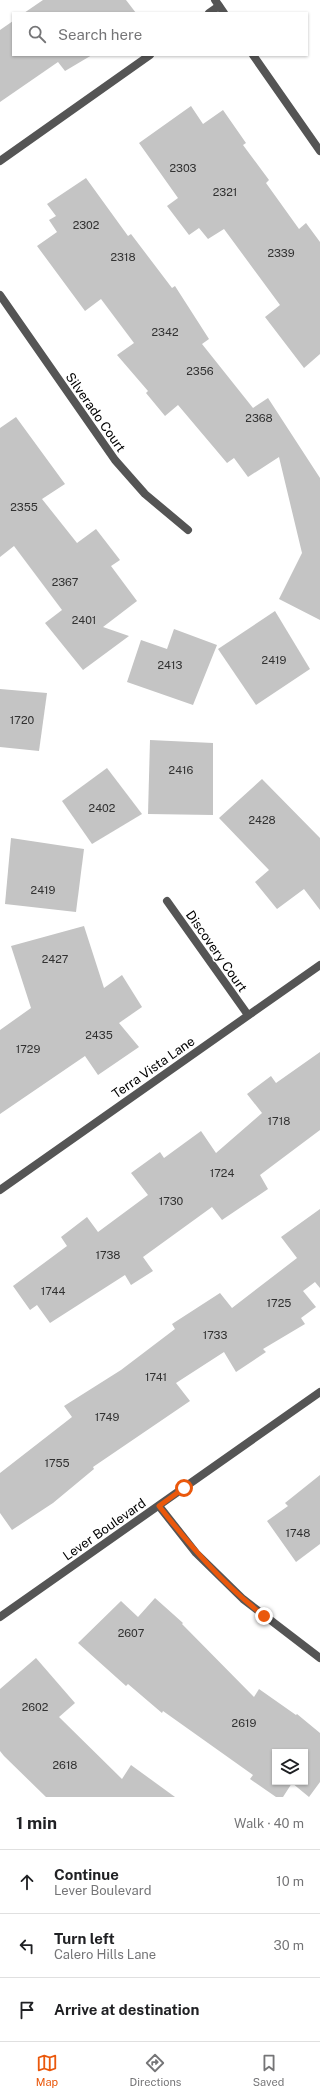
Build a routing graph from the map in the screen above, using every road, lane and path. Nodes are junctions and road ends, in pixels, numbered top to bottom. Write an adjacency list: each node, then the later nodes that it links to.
1 (219, 6): 2 (street)
2 (210, 12)
3 (149, 56): 6 (street)
4 (254, 56): 5 (street)
5 (320, 151)
6 (0, 162)
7 (0, 295): 8 (street, Silverado Court)
8 (188, 530)
9 (167, 901): 11 (street, Discovery Court)
10 (320, 965): 11 (street, Terra Vista Lane)
11 (248, 1015): 12 (street, Terra Vista Lane)
12 (0, 1190)
13 (320, 1392): 14 (street, Lever Boulevard)
14 (159, 1506): 15 (street, Lever Boulevard); 16 (street)
15 (0, 1617)
16 (320, 1658)

